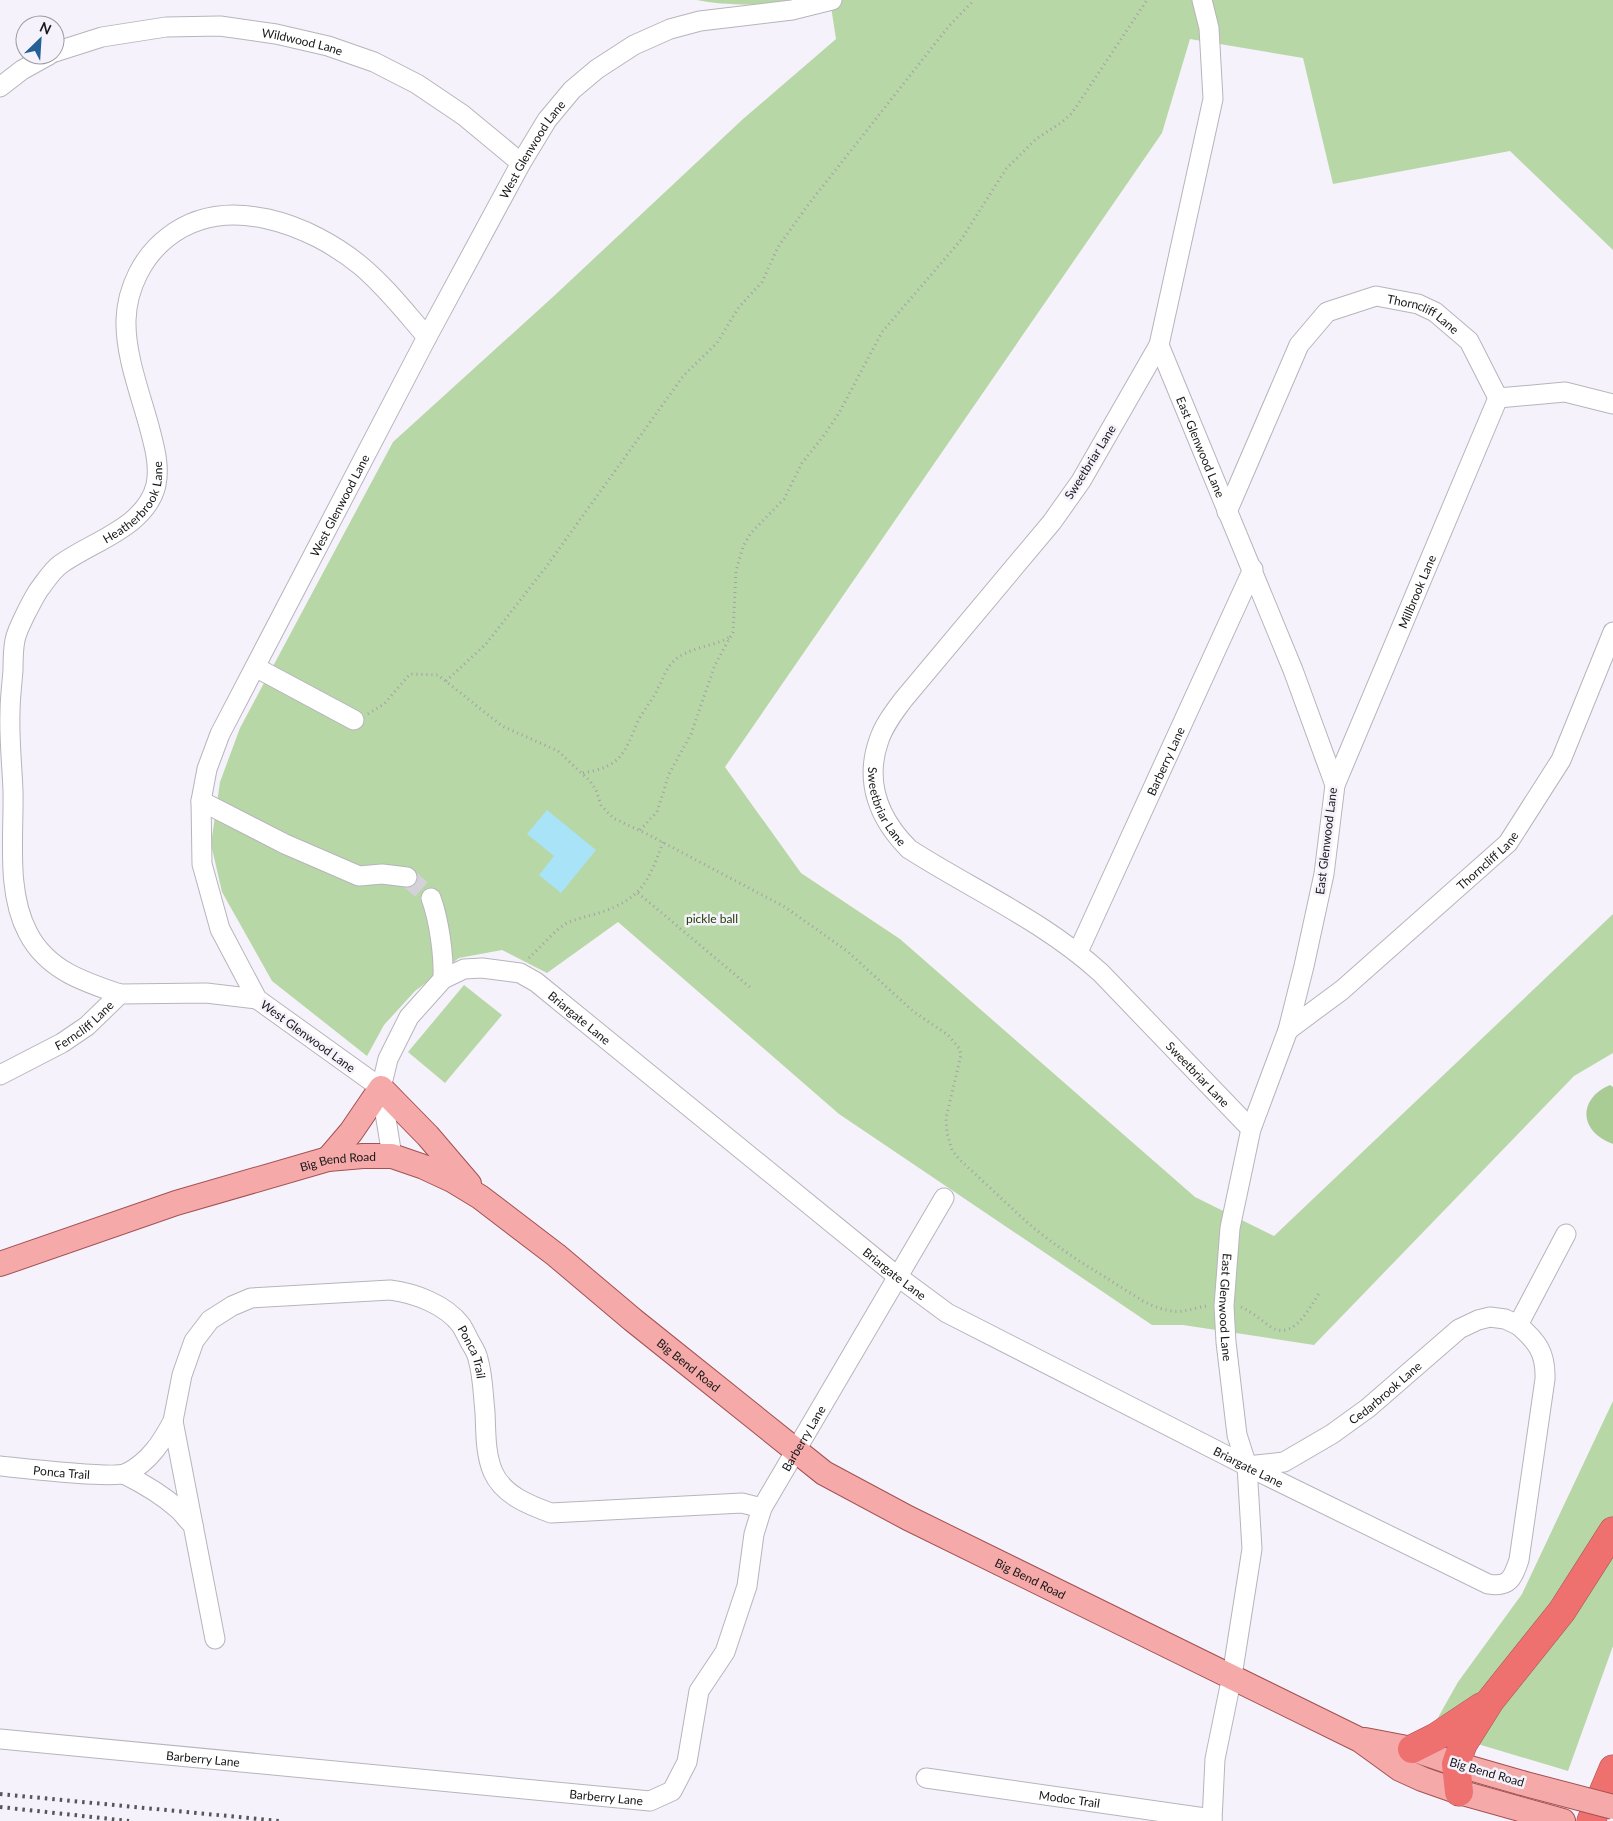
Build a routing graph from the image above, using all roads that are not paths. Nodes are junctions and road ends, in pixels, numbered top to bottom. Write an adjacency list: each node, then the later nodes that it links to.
1 (832, 0): 6 (street, West Glenwood Lane)
2 (1202, 0): 8 (street)
3 (65, 49): 6 (street, Wildwood Lane)
4 (31, 65): 5 (street)
5 (0, 87)
6 (521, 163): 7 (street, West Glenwood Lane)
7 (427, 337): 14 (street, West Glenwood Lane); 15 (street, Heatherbrook Lane)
8 (1159, 345): 11 (street, East Glenwood Lane); 22 (street, Sweetbriar Lane)
9 (1498, 398): 10 (street); 11 (street, Thorncliff Lane); 17 (street, Millbrook Lane)
10 (1613, 404)
11 (1227, 512): 12 (street, East Glenwood Lane)
12 (1252, 569): 17 (street, East Glenwood Lane); 22 (street, Barberry Lane)
13 (1613, 632): 26 (street, Thorncliff Lane)
14 (255, 667): 16 (street); 19 (street, West Glenwood Lane)
15 (5, 711): 18 (street, Heatherbrook Lane)
16 (354, 720)
17 (1335, 785): 26 (street, East Glenwood Lane)
18 (6, 791): 24 (street, Heatherbrook Lane)
19 (201, 801): 20 (street); 25 (street, West Glenwood Lane)
20 (408, 878)
21 (431, 898): 23 (street)
22 (1078, 952): 29 (street, Sweetbriar Lane)
23 (443, 979): 28 (street, Briargate Lane); 36 (street, Briargate Lane)
24 (120, 994): 25 (street, Ferncliff Lane); 27 (street, Ferncliff Lane)
25 (257, 999): 28 (street, West Glenwood Lane)
26 (1288, 1030): 29 (street, East Glenwood Lane)
27 (0, 1075)
28 (381, 1088): 30 (street); 31 (main road); 32 (main road)
29 (1250, 1129): 41 (street, East Glenwood Lane)
30 (392, 1156): 31 (main road, Big Bend Road); 32 (main road, Big Bend Road)
31 (328, 1159): 35 (main road, Big Bend Road)
32 (480, 1197): 39 (main road, Big Bend Road)
33 (944, 1198): 36 (street, Barberry Lane)
34 (1566, 1234): 37 (street)
35 (0, 1264)
36 (897, 1276): 39 (street, Barberry Lane); 41 (street, Briargate Lane)
37 (1518, 1324): 41 (street, Cedarbrook Lane); 41 (street, Briargate Lane)
38 (173, 1421): 42 (street, Ponca Trail); 43 (street, Ponca Trail); 44 (street, Ponca Trail)
39 (796, 1451): 43 (street, Barberry Lane); 47 (main road, Big Bend Road)
40 (0, 1466): 42 (street, Ponca Trail)
41 (1247, 1466): 47 (street, East Glenwood Lane)
42 (124, 1474): 44 (street, Ponca Trail)
43 (762, 1508): 49 (street, Barberry Lane)
44 (193, 1525): 46 (street, Ponca Trail)
45 (1613, 1531): 48 (highway)
46 (216, 1639)
47 (1232, 1676): 50 (main road, Big Bend Road); 57 (street, East Glenwood Lane)
48 (1490, 1701): 51 (highway); 52 (highway)
49 (0, 1739)
50 (1360, 1740): 51 (main road, Big Bend Road); 55 (main road, Big Bend Road)
51 (1412, 1749): 52 (main road, Big Bend Road)
52 (1456, 1764): 55 (highway); 56 (main road, Big Bend Road, bridge)
53 (1613, 1769): 59 (highway)
54 (926, 1778): 57 (street, Modoc Trail)
55 (1459, 1792): 58 (main road, Big Bend Road)
56 (1613, 1807)
57 (1212, 1820)
58 (1563, 1821)
59 (1591, 1821)

